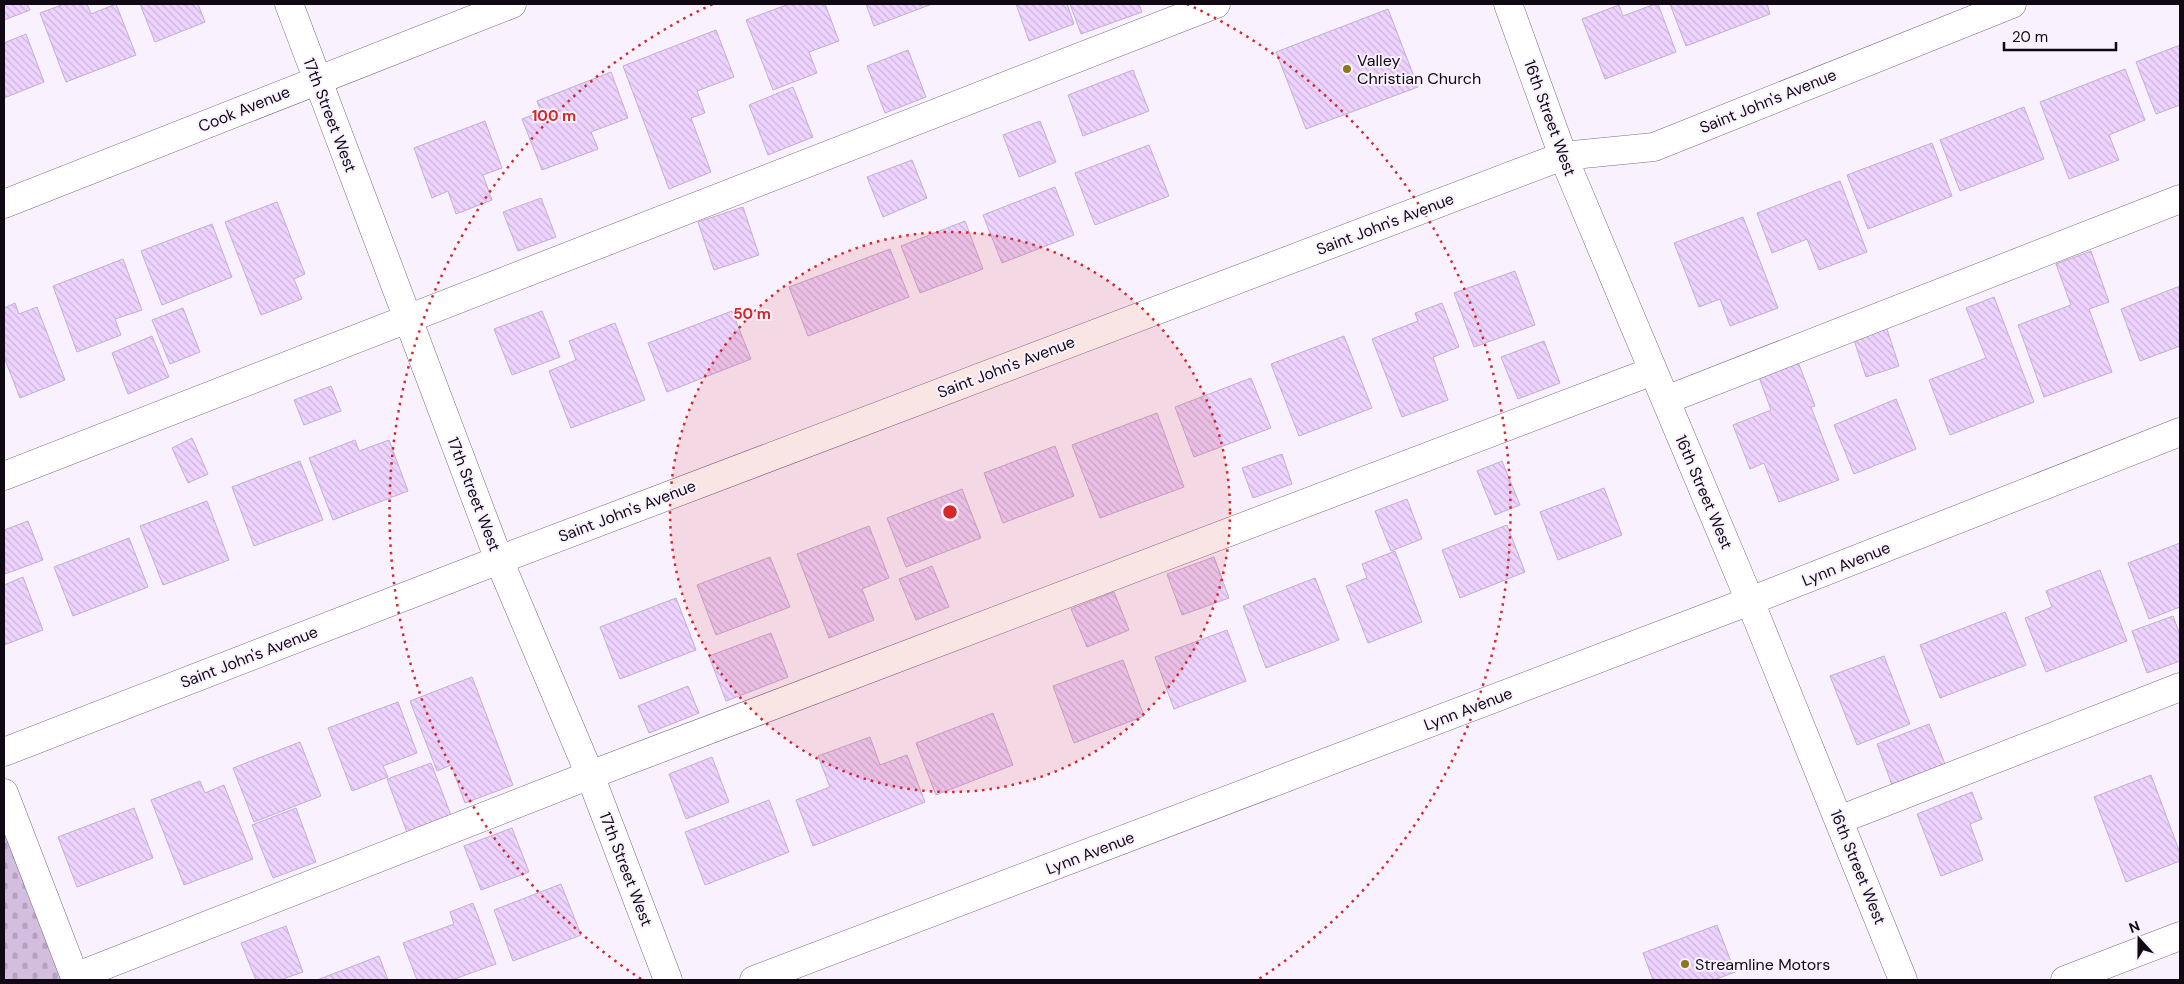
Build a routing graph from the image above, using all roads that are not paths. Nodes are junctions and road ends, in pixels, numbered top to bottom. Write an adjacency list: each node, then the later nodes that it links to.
1 (289, 4): 6 (street, 17th Street West)
2 (512, 4): 6 (street, Cook Avenue)
3 (1216, 4): 10 (street)
4 (1508, 4): 7 (street, 16th Street West)
5 (2012, 4): 7 (street, Saint John's Avenue)
6 (316, 80): 9 (street, Cook Avenue); 10 (street, 17th Street West)
7 (1562, 156): 11 (street, 16th Street West); 15 (street, Saint John's Avenue)
8 (2180, 199): 12 (street)
9 (4, 204)
10 (408, 320): 14 (street); 15 (street, 17th Street West)
11 (1653, 371): 12 (street, 16th Street West); 19 (street)
12 (1666, 400): 16 (street, 16th Street West)
13 (2180, 432): 16 (street, Lynn Avenue)
14 (4, 476)
15 (499, 560): 18 (street, Saint John's Avenue); 19 (street, 17th Street West)
16 (1750, 602): 21 (street, 16th Street West); 25 (street, Lynn Avenue)
17 (2180, 687): 21 (street)
18 (4, 752)
19 (590, 774): 23 (street); 24 (street, 17th Street West)
20 (4, 793): 23 (street)
21 (1839, 820): 26 (street, 16th Street West)
22 (2180, 936): 27 (street)
23 (76, 979)
24 (668, 980)
25 (754, 980)
26 (1903, 980)
27 (2065, 980)

